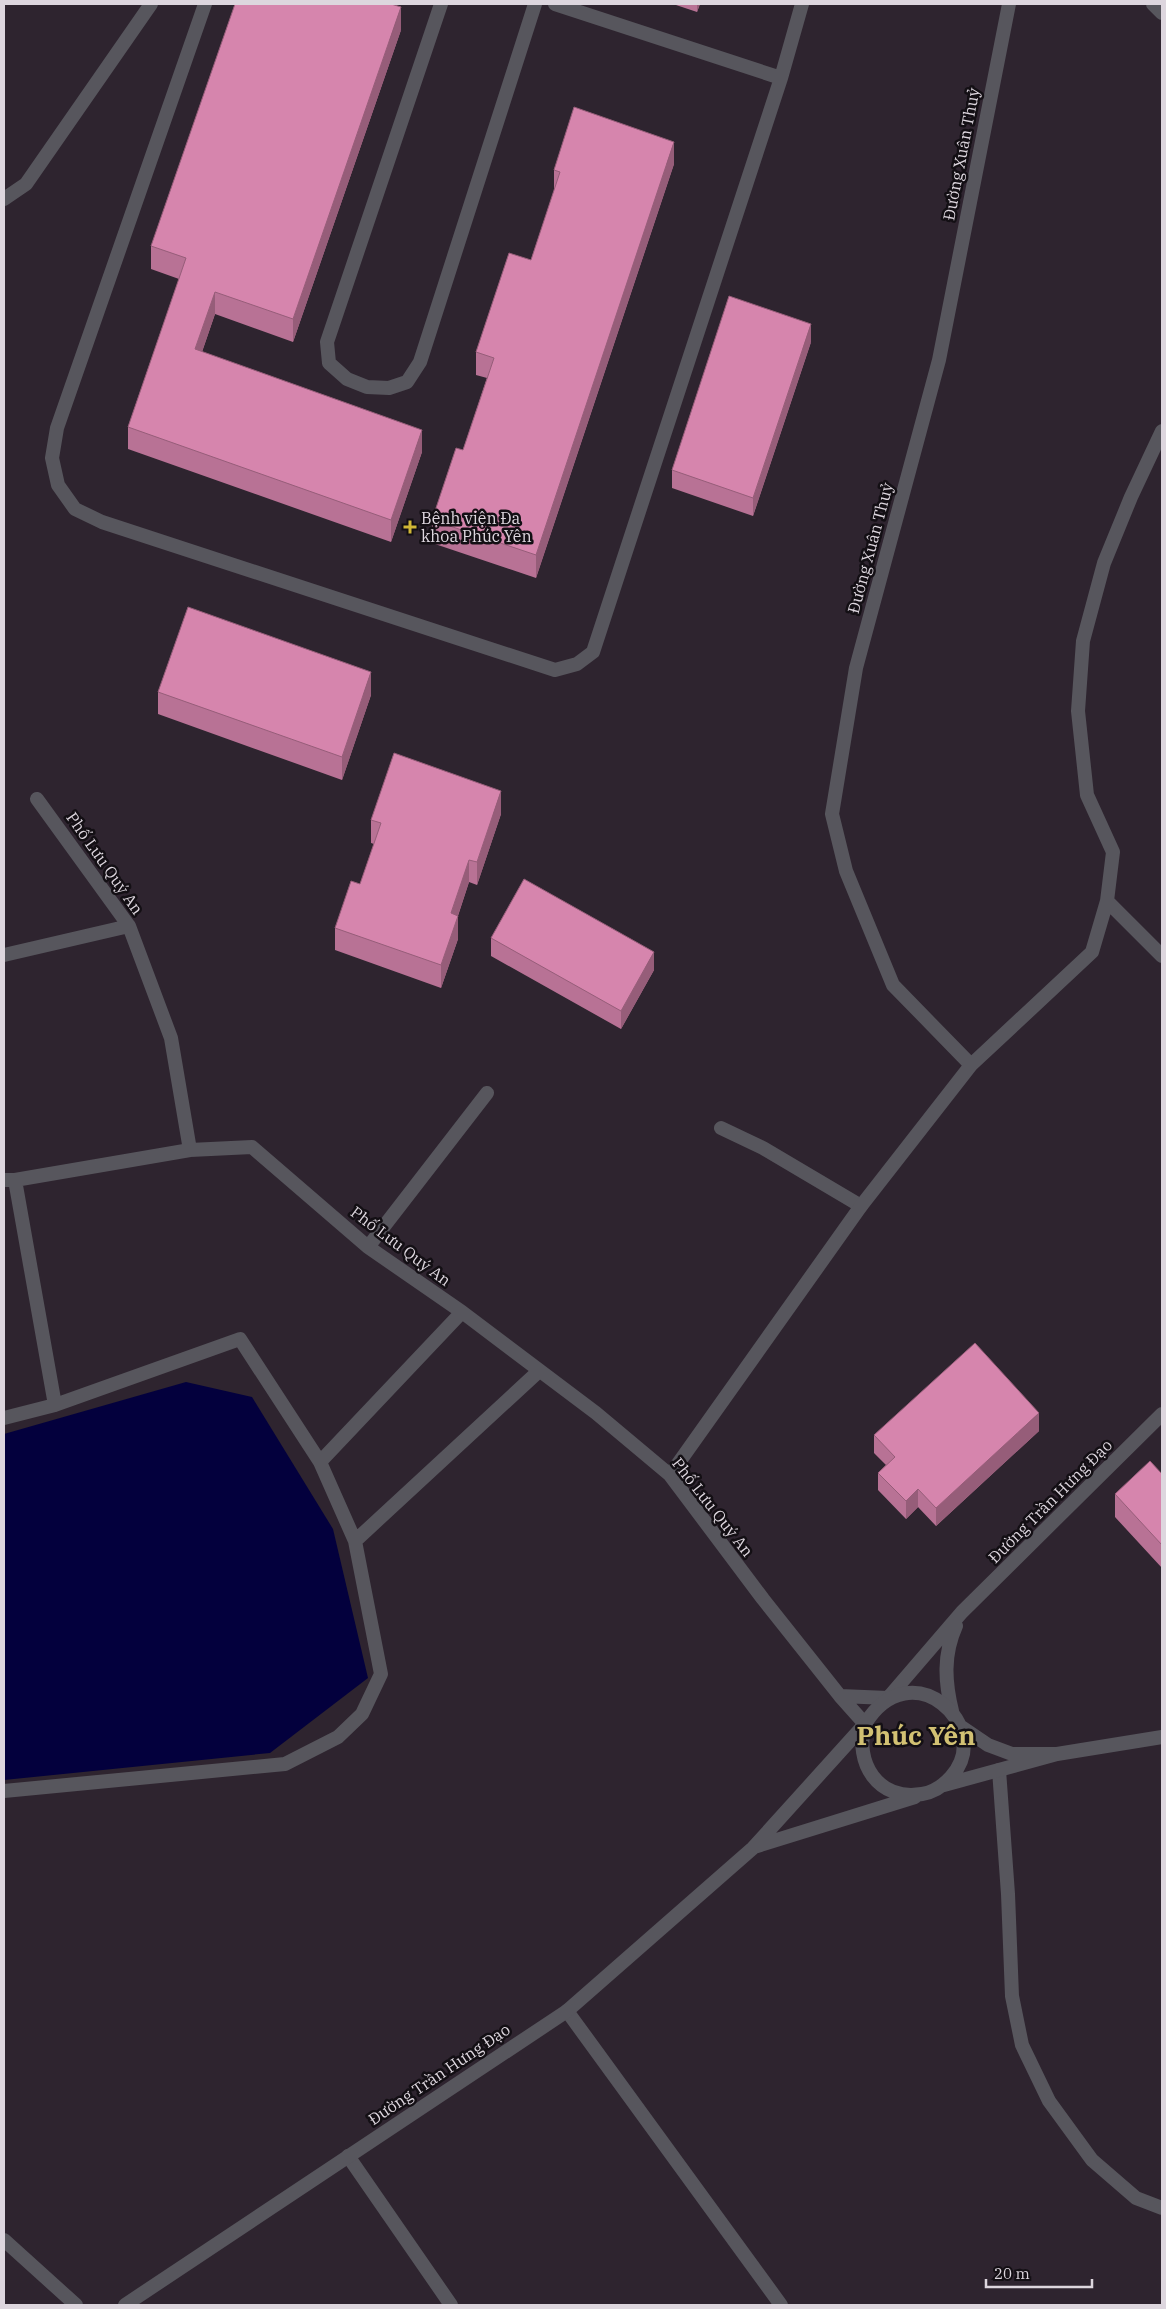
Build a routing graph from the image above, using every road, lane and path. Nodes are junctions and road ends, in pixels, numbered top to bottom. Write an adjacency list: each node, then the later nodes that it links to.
1 (205, 4): 10 (street)
2 (441, 4): 3 (street)
3 (535, 4)
4 (555, 4): 10 (street)
5 (802, 4): 10 (street)
6 (1009, 4): 18 (street, Đường Xuân Thuỷ)
7 (1153, 4): 9 (street)
8 (146, 6): 11 (street)
9 (1162, 13)
10 (781, 78)
11 (4, 198)
12 (1162, 431): 14 (street)
13 (38, 799): 15 (street, Phố Lưu Quý An)
14 (1107, 900): 17 (street); 18 (street)
15 (129, 926): 16 (street); 21 (street, Phố Lưu Quý An)
16 (4, 955)
17 (1162, 956)
18 (972, 1066): 23 (street)
19 (487, 1094): 24 (street)
20 (721, 1128): 23 (street)
21 (190, 1150): 22 (street); 24 (street, Phố Lưu Quý An)
22 (9, 1180): 27 (street)
23 (861, 1206): 31 (street)
24 (368, 1247): 25 (street, Phố Lưu Quý An)
25 (462, 1312): 26 (street, Phố Lưu Quý An); 30 (street)
26 (539, 1371): 31 (street, Phố Lưu Quý An); 32 (street)
27 (55, 1405): 29 (street); 30 (street)
28 (1162, 1414): 33 (street, Đường Trần Hưng Đạo)
29 (4, 1418)
30 (320, 1462): 32 (street)
31 (670, 1475): 34 (street, Phố Lưu Quý An)
32 (355, 1541): 43 (street)
33 (962, 1612): 35 (street, Đường Trần Hưng Đạo); 36 (street)
34 (840, 1696): 35 (street); 37 (street, Phố Lưu Quý An)
35 (888, 1698): 36 (street); 37 (street)
36 (952, 1712): 38 (street)
37 (865, 1724): 44 (street); 45 (street, Đường Trần Hưng Đạo)
38 (960, 1726): 40 (street); 42 (street)
39 (1162, 1737): 40 (street)
40 (1057, 1754): 41 (street)
41 (999, 1770): 42 (street); 48 (street)
42 (943, 1785): 44 (street)
43 (4, 1791)
44 (929, 1793): 45 (street)
45 (753, 1848): 46 (street, Đường Trần Hưng Đạo)
46 (567, 2011): 47 (street, Đường Trần Hưng Đạo); 53 (street)
47 (348, 2156): 51 (street, Đường Trần Hưng Đạo); 52 (street)
48 (1162, 2208)
49 (4, 2240): 50 (street)
50 (76, 2305)
51 (125, 2305)
52 (451, 2305)
53 (781, 2305)

